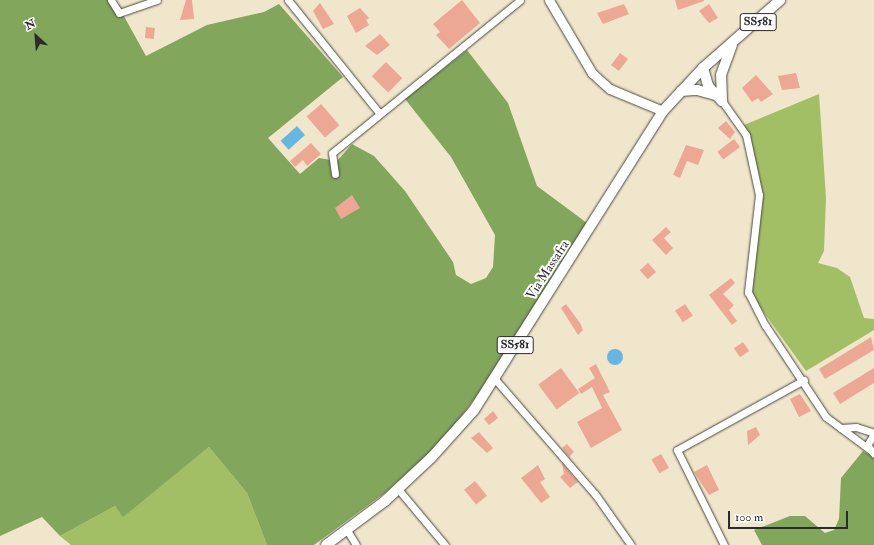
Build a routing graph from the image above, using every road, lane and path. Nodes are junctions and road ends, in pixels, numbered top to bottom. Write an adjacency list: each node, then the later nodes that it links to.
1 (111, 0): 2 (street)
2 (157, 0)
3 (288, 0): 13 (street)
4 (520, 0): 13 (street)
5 (549, 0): 12 (street)
6 (780, 0): 7 (main road, Via Massafra / SS581)
7 (734, 42): 8 (main road, Via Massafra / SS581); 9 (main road)
8 (703, 68): 9 (main road); 10 (main road, Via Massafra / SS581); 11 (main road)
9 (720, 84): 11 (main road)
10 (681, 91): 11 (main road); 12 (main road, Via Massafra / SS581)
11 (720, 98): 16 (street)
12 (663, 111): 15 (main road, Via Massafra / SS581)
13 (380, 114): 14 (street)
14 (335, 174)
15 (494, 378): 20 (main road, Via Massafra / SS581); 25 (street)
16 (804, 380): 17 (street); 26 (street)
17 (841, 428): 18 (street); 19 (street)
18 (874, 433): 19 (street)
19 (871, 451)
20 (398, 489): 21 (main road, Via Massafra / SS581); 24 (street)
21 (347, 530): 22 (main road, Via Massafra / SS581); 23 (street)
22 (326, 545)
23 (356, 545)
24 (445, 545)
25 (631, 545)
26 (724, 545)

